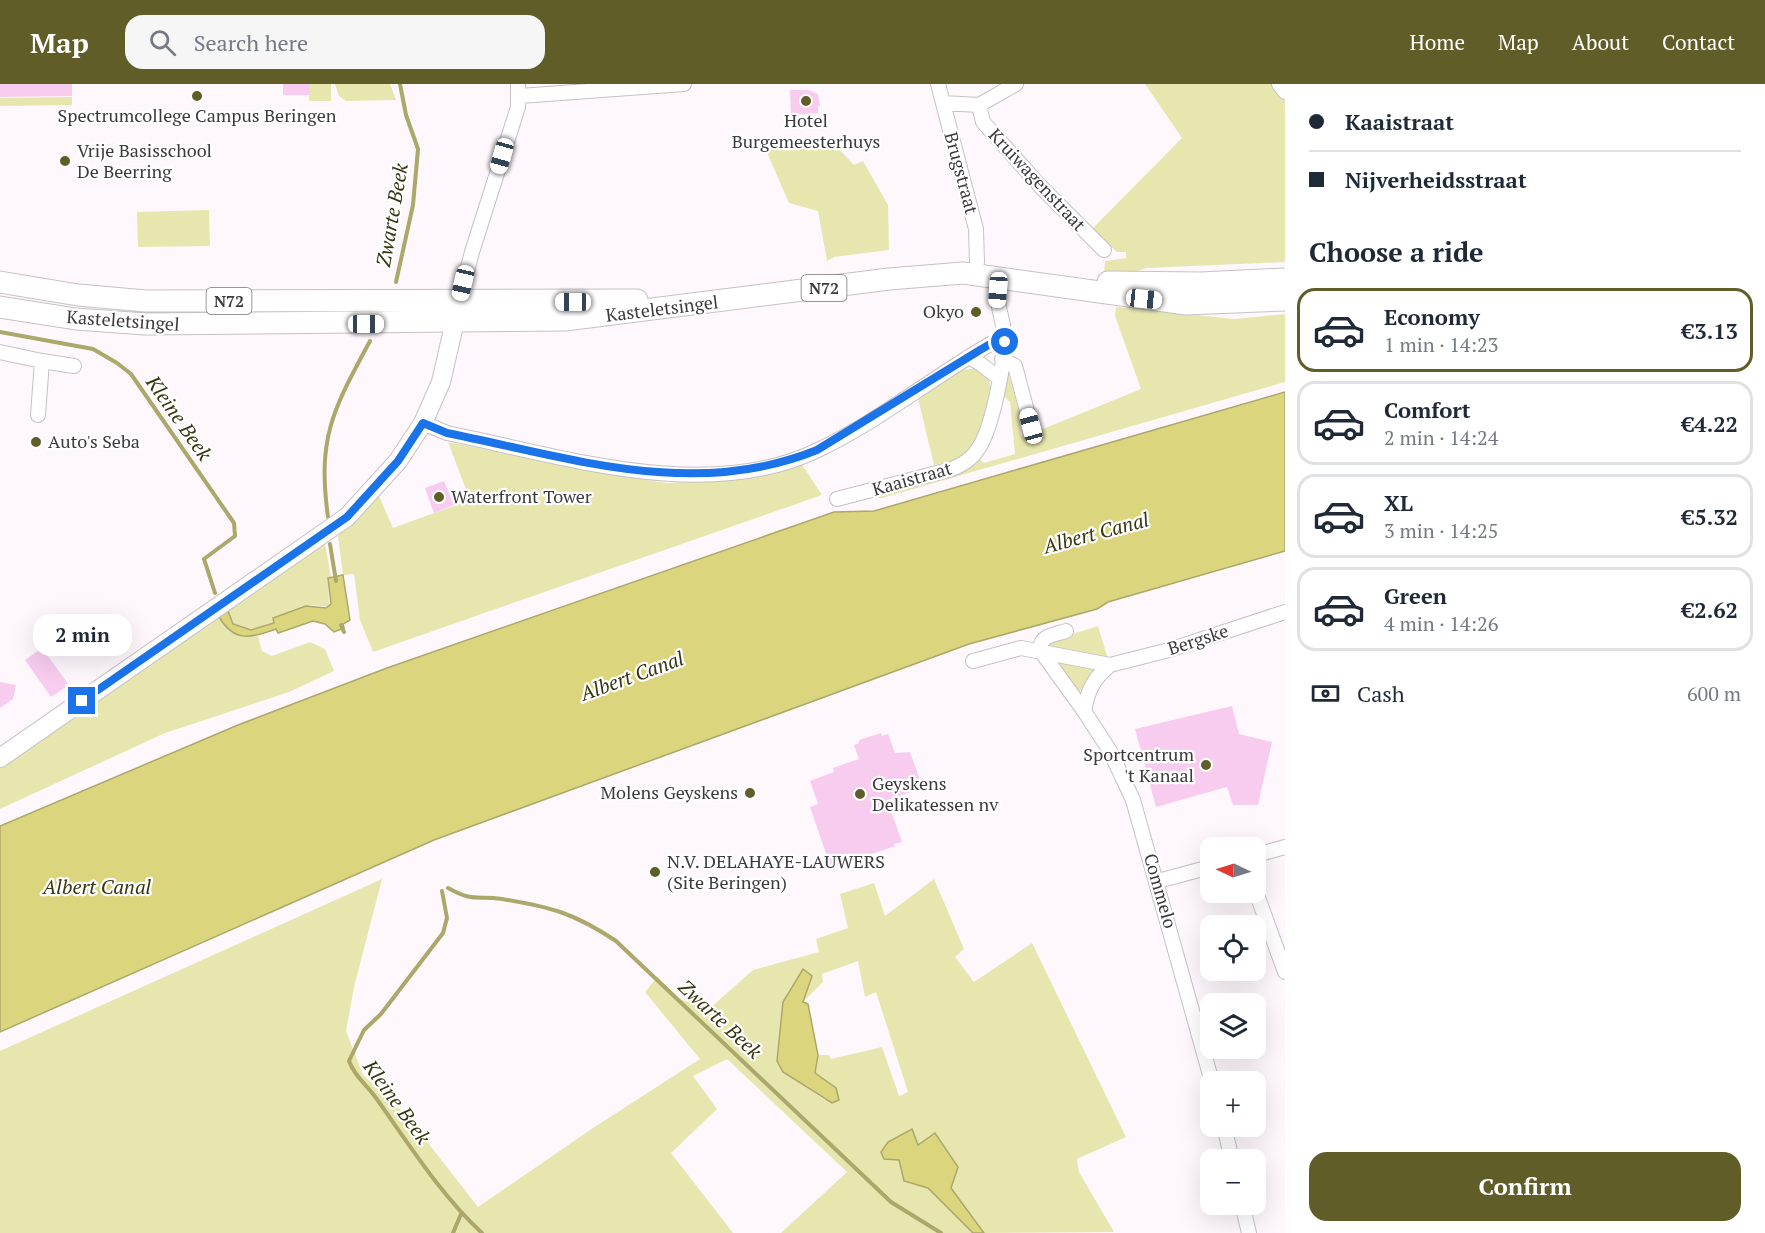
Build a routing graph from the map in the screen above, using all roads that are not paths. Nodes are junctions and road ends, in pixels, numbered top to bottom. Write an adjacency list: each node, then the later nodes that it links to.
1 (684, 84): 5 (street)
2 (938, 84): 7 (street, Brugstraat)
3 (1016, 84): 8 (street)
4 (1279, 84): 6 (street)
5 (519, 90): 16 (street)
6 (1285, 92)
7 (943, 104): 8 (street); 10 (street, Brugstraat)
8 (980, 105): 9 (street, Kruiwagenstraat)
9 (1104, 250)
10 (977, 262): 11 (main road, Kasteletsingel / N72); 16 (main road, Kasteletsingel / N72)
11 (1285, 279)
12 (0, 282): 16 (main road, Kasteletsingel / N72)
13 (998, 290): 17 (street, Kaaistraat)
14 (1285, 300): 16 (main road, Kasteletsingel / N72)
15 (0, 307): 16 (main road, Kasteletsingel / N72)
16 (457, 312): 25 (street)
17 (1005, 342): 19 (street); 20 (street, Kaaistraat)
18 (0, 352): 21 (street)
19 (968, 357): 23 (street); 25 (street)
20 (1002, 359): 23 (street, Kaaistraat); 26 (street)
21 (42, 361): 22 (street); 24 (street)
22 (74, 366)
23 (999, 378): 27 (street, Kaaistraat)
24 (38, 415)
25 (423, 423): 34 (street)
26 (1031, 426)
27 (837, 500)
28 (1285, 612): 32 (street, Bergske)
29 (1066, 631): 30 (street)
30 (1040, 650): 31 (street); 32 (street); 33 (street, Commelo)
31 (973, 661)
32 (1110, 665): 33 (street)
33 (1084, 711): 38 (street, Commelo)
34 (0, 758)
35 (1285, 847): 36 (street)
36 (1266, 852)
37 (1200, 870): 38 (street)
38 (1158, 881): 41 (street, Commelo)
39 (1260, 903): 40 (street)
40 (1285, 972)
41 (1209, 1071)
42 (1245, 1215): 43 (street)
43 (1249, 1233)

